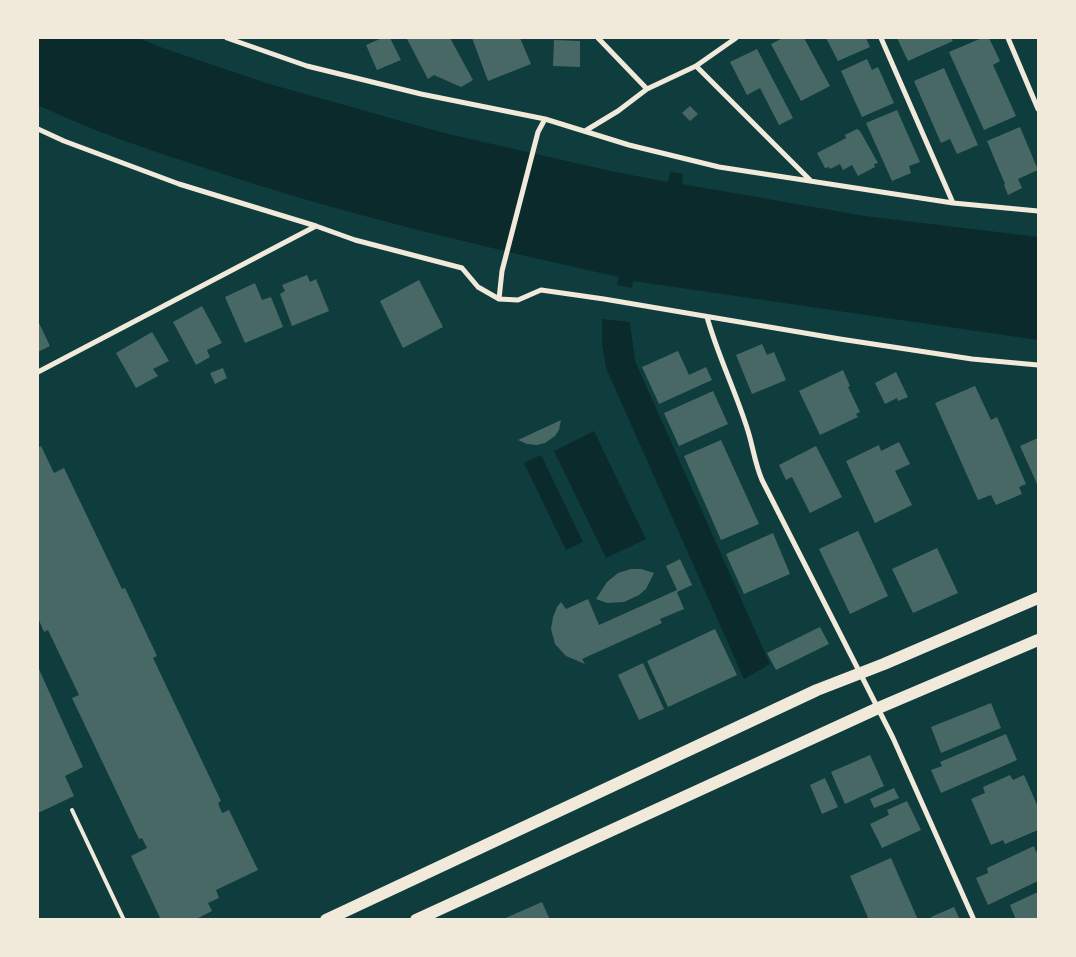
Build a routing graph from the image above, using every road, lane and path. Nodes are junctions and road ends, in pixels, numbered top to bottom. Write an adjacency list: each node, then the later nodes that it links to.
1 (227, 38): 9 (street)
2 (598, 38): 7 (street)
3 (736, 38): 6 (street)
4 (881, 38): 13 (street)
5 (1008, 38): 8 (street)
6 (696, 66): 7 (street); 12 (street)
7 (647, 90): 11 (street)
8 (1038, 109)
9 (545, 119): 11 (street); 16 (street)
10 (38, 129): 15 (street)
11 (585, 131): 12 (street)
12 (811, 181): 13 (street)
13 (953, 203): 14 (street)
14 (1038, 211)
15 (316, 226): 16 (street); 19 (street)
16 (499, 299): 17 (street)
17 (707, 317): 18 (street); 22 (street)
18 (1038, 365)
19 (38, 372)
20 (1038, 598): 22 (main road)
21 (1038, 640): 23 (main road)
22 (859, 673): 23 (street); 26 (main road)
23 (876, 708): 27 (main road); 28 (street)
24 (72, 810): 25 (lane)
25 (124, 920)
26 (326, 920)
27 (416, 920)
28 (974, 920)

